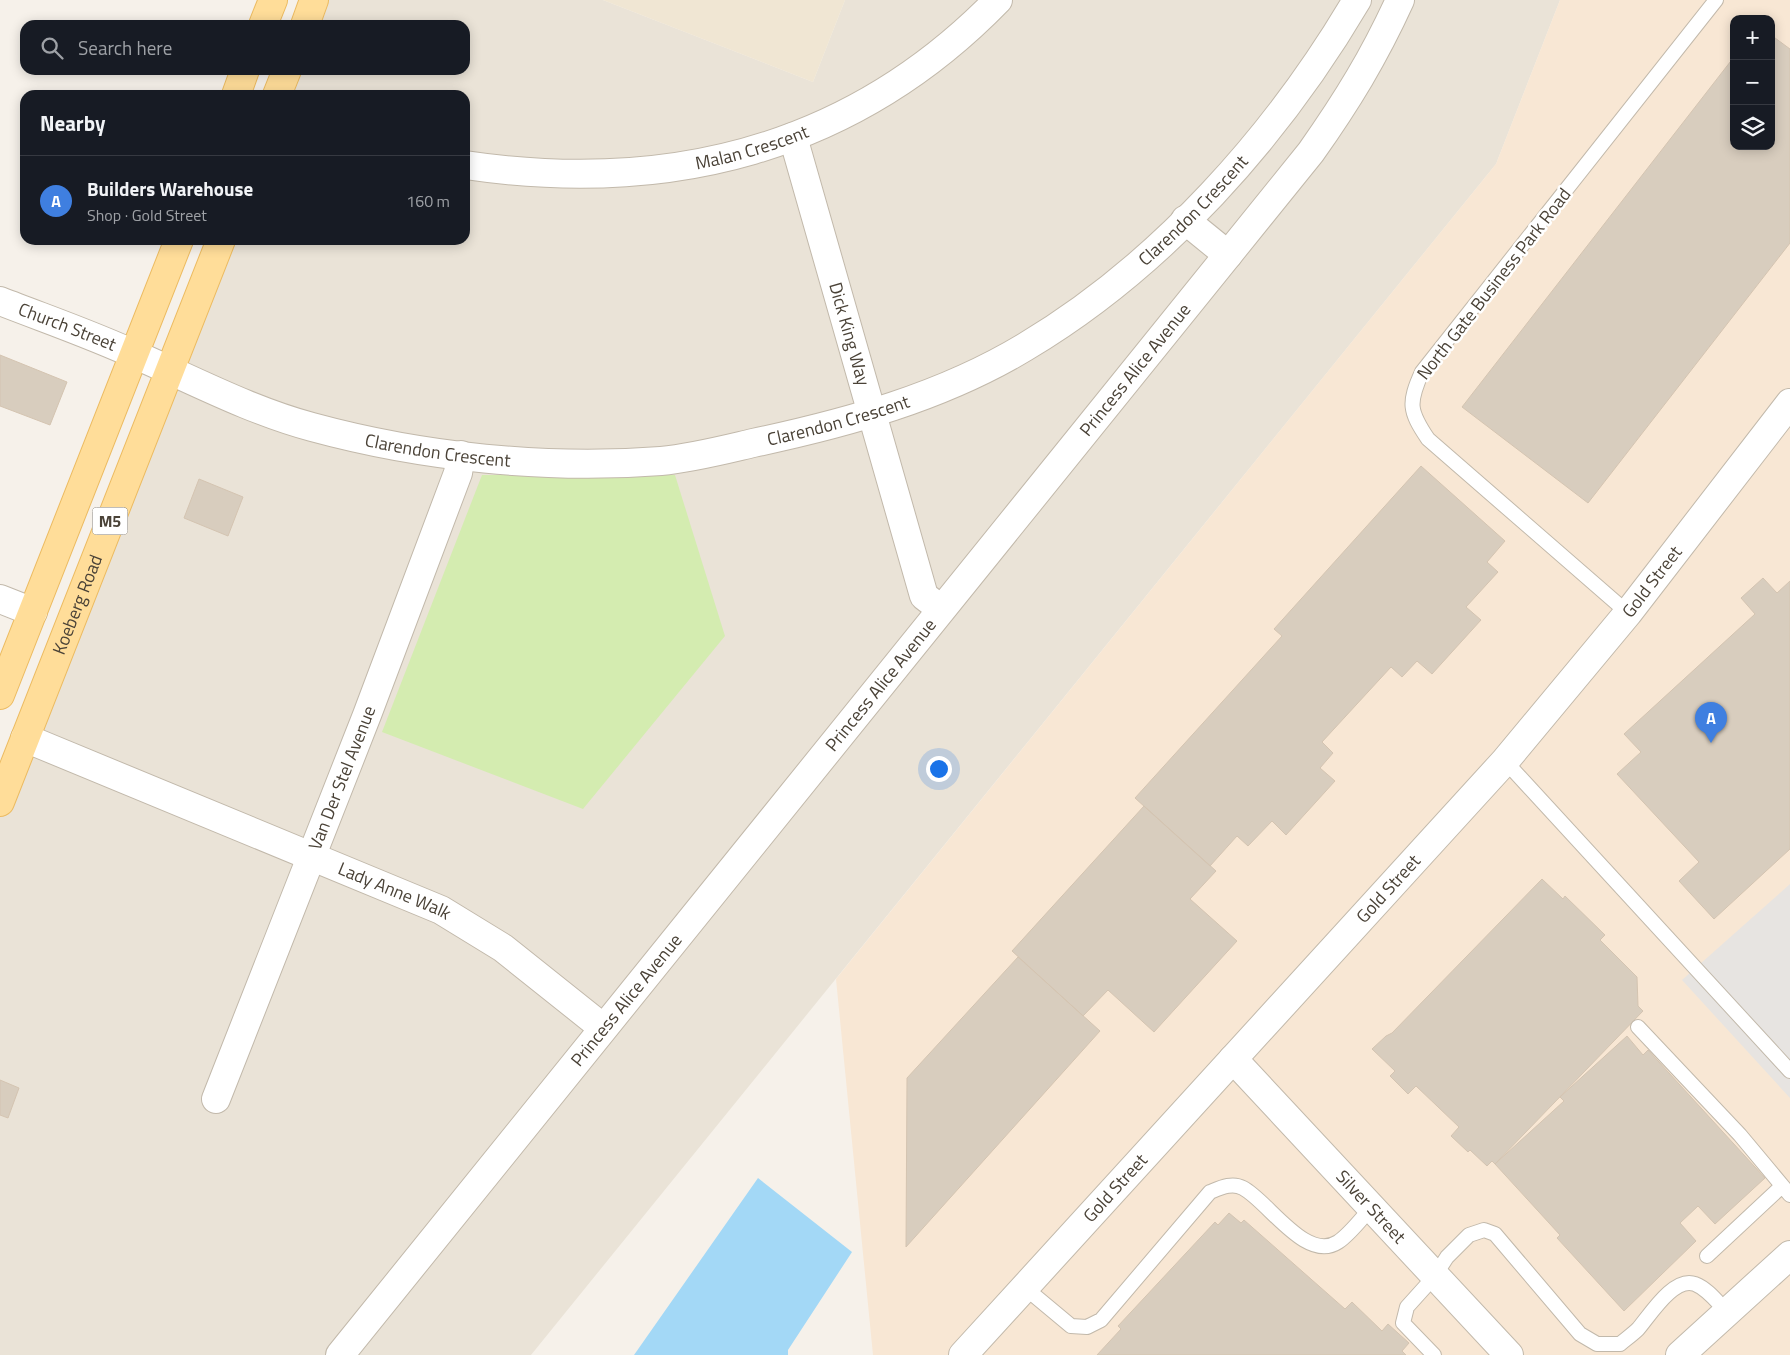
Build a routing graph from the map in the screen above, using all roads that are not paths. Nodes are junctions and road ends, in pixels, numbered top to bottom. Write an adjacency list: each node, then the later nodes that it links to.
1 (273, 0): 7 (main road)
2 (314, 0): 8 (main road)
3 (998, 0): 13 (street, Malan Crescent)
4 (1357, 0): 15 (street, Clarendon Crescent)
5 (1400, 0): 18 (street, Princess Alice Avenue)
6 (1716, 0): 28 (lane, North Gate Business Park Road)
7 (265, 20)
8 (307, 20)
9 (243, 75): 11 (main road)
10 (285, 75): 12 (main road)
11 (238, 90)
12 (279, 90)
13 (793, 137): 14 (street, Malan Crescent); 23 (street, Dick King Way)
14 (470, 166)
15 (1185, 220): 18 (street); 23 (street, Clarendon Crescent)
16 (177, 245): 20 (main road, M5)
17 (219, 245): 21 (main road, Koeberg Road / M5)
18 (1228, 254): 26 (street, Princess Alice Avenue)
19 (0, 301): 20 (street, Church Street)
20 (134, 354): 21 (street, Church Street); 27 (main road, M5)
21 (170, 370): 24 (street, Clarendon Crescent); 30 (main road, Koeberg Road / M5)
22 (1790, 403): 28 (street, Gold Street)
23 (872, 413): 24 (street, Clarendon Crescent); 26 (street, Dick King Way)
24 (461, 455): 33 (street, Van Der Stel Avenue)
25 (0, 599): 27 (street)
26 (941, 609): 34 (street, Princess Alice Avenue)
27 (33, 612): 29 (main road, M5)
28 (1628, 613): 31 (street, Gold Street)
29 (0, 695)
30 (25, 738): 32 (main road, Koeberg Road / M5); 33 (street, Lady Anne Walk)
31 (1504, 761): 36 (street, Gold Street); 37 (lane)
32 (0, 802)
33 (310, 856): 34 (street, Lady Anne Walk); 38 (street, Van Der Stel Avenue)
34 (602, 1027): 46 (street, Princess Alice Avenue)
35 (1638, 1027): 39 (lane)
36 (1233, 1059): 40 (street, Silver Street); 44 (street, Gold Street)
37 (1790, 1071)
38 (216, 1099)
39 (1786, 1190): 42 (lane)
40 (1371, 1208): 43 (street, Silver Street); 44 (lane)
41 (1790, 1255): 45 (street)
42 (1707, 1256)
43 (1434, 1277): 45 (lane); 48 (lane); 49 (street, Silver Street)
44 (1023, 1286): 47 (street, Gold Street)
45 (1727, 1312): 50 (street)
46 (340, 1355)
47 (963, 1355)
48 (1434, 1355)
49 (1509, 1355)
50 (1680, 1355)

